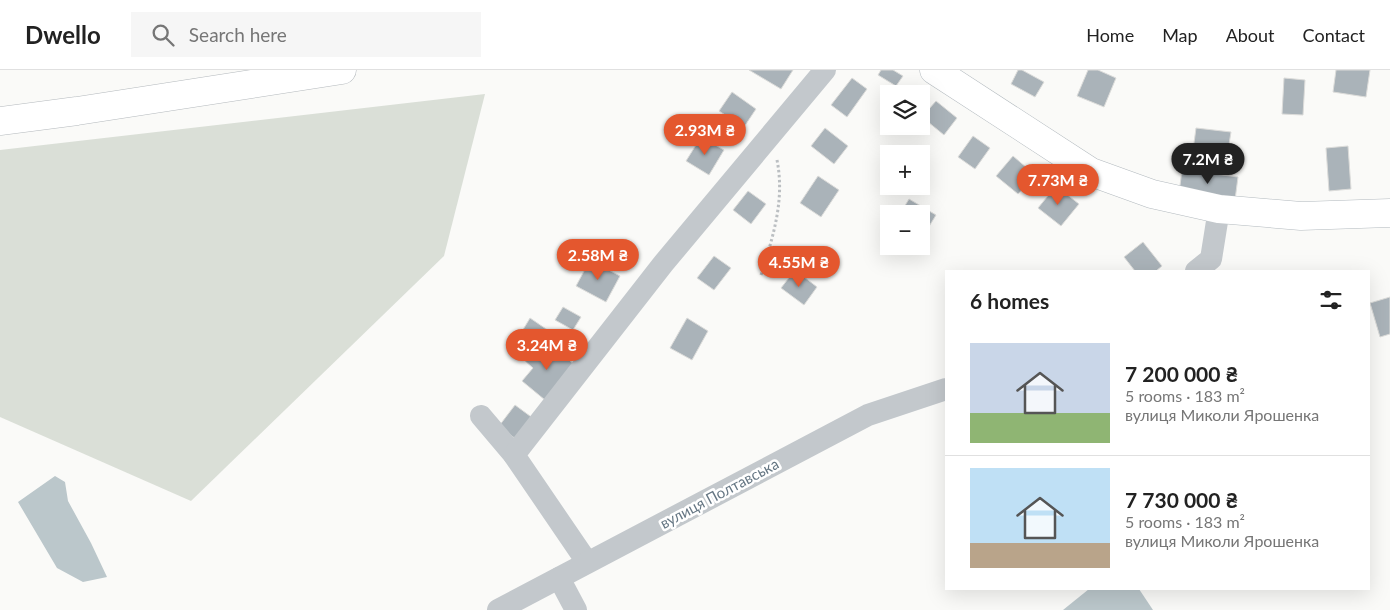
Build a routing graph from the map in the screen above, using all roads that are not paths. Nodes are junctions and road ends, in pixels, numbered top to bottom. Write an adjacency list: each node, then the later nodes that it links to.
1 (342, 70): 4 (main road)
2 (824, 70): 12 (street)
3 (934, 70): 7 (main road)
4 (78, 111): 5 (main road); 6 (main road)
5 (0, 112)
6 (0, 121)
7 (1219, 209): 8 (main road); 9 (street)
8 (1390, 213)
9 (1197, 270)
10 (945, 388): 13 (street, вулиця Полтавська)
11 (481, 416): 12 (street)
12 (514, 455): 13 (street)
13 (586, 562): 14 (street, вулиця Полтавська)
14 (559, 578): 15 (street, вулиця Полтавська); 16 (street)
15 (498, 610)
16 (576, 610)

